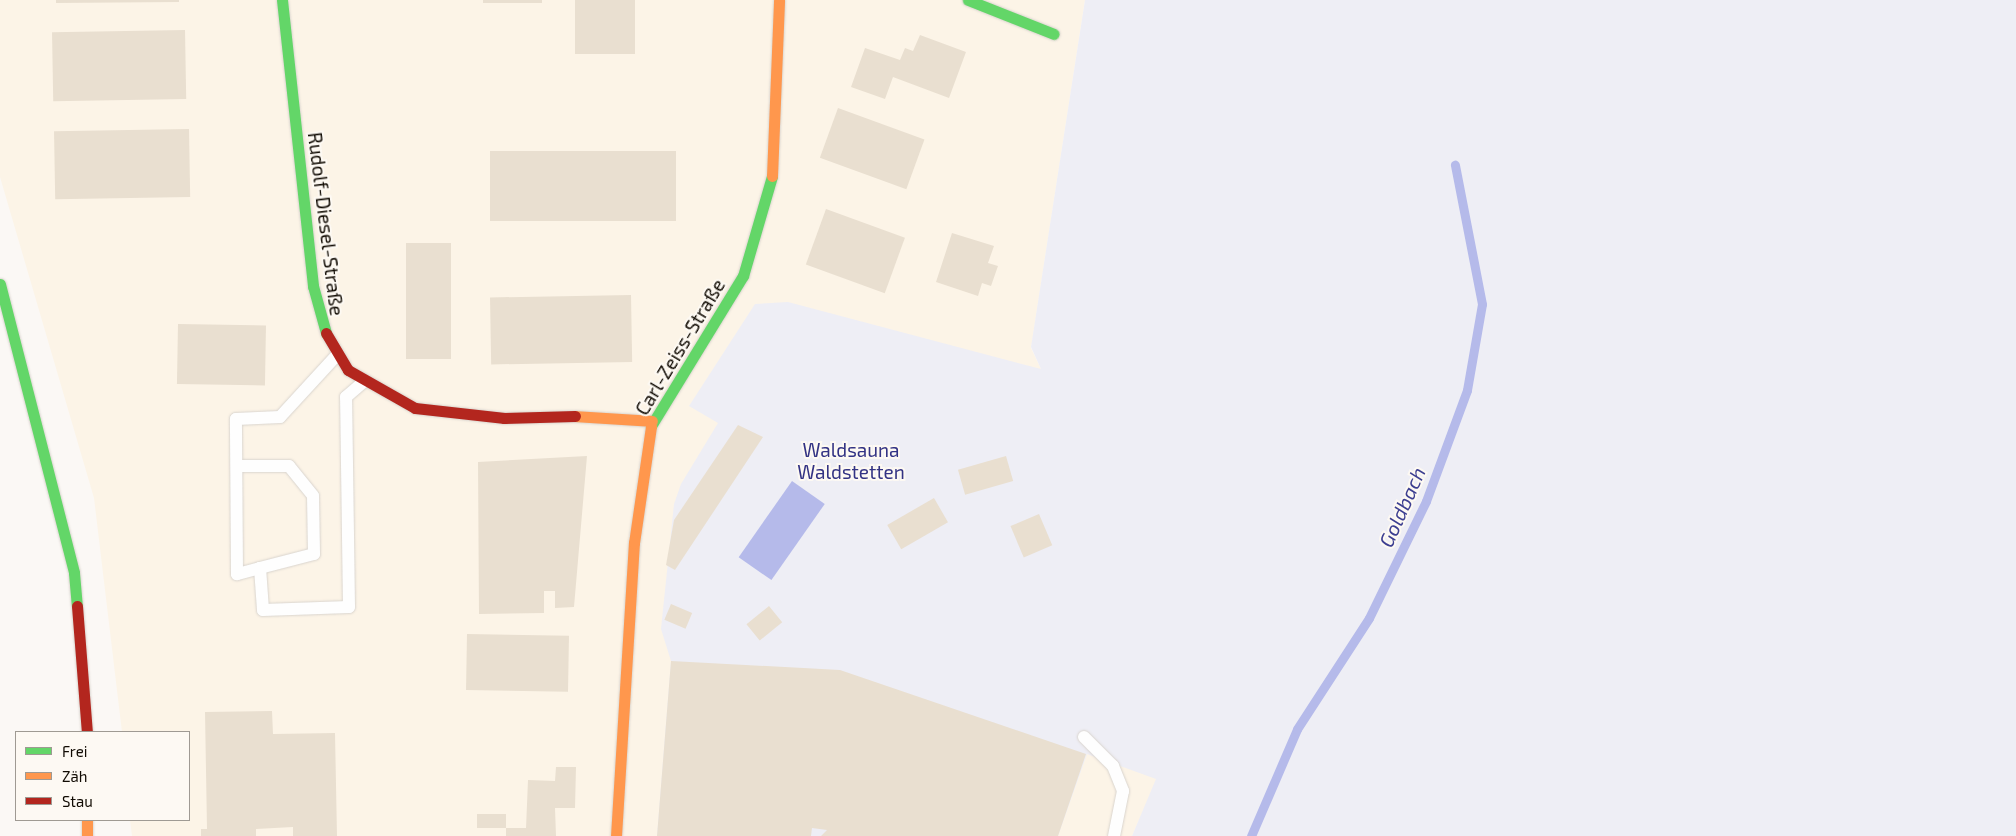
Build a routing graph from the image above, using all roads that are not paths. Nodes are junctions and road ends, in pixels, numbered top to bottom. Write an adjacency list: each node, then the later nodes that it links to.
1 (282, 0): 6 (street, Rudolf-Diesel-Straße)
2 (779, 0): 8 (street, Carl-Zeiss-Straße)
3 (968, 0): 4 (street)
4 (1054, 34)
5 (0, 284): 11 (street)
6 (337, 355): 7 (street, Rudolf-Diesel-Straße); 9 (lane)
7 (363, 382): 8 (street, Rudolf-Diesel-Straße); 10 (lane)
8 (652, 420): 15 (street, Carl-Zeiss-Straße)
9 (236, 466): 10 (lane); 10 (lane)
10 (260, 568)
11 (87, 731)
12 (1084, 737): 16 (lane)
13 (87, 821): 14 (street)
14 (87, 836)
15 (616, 836)
16 (1114, 836)

